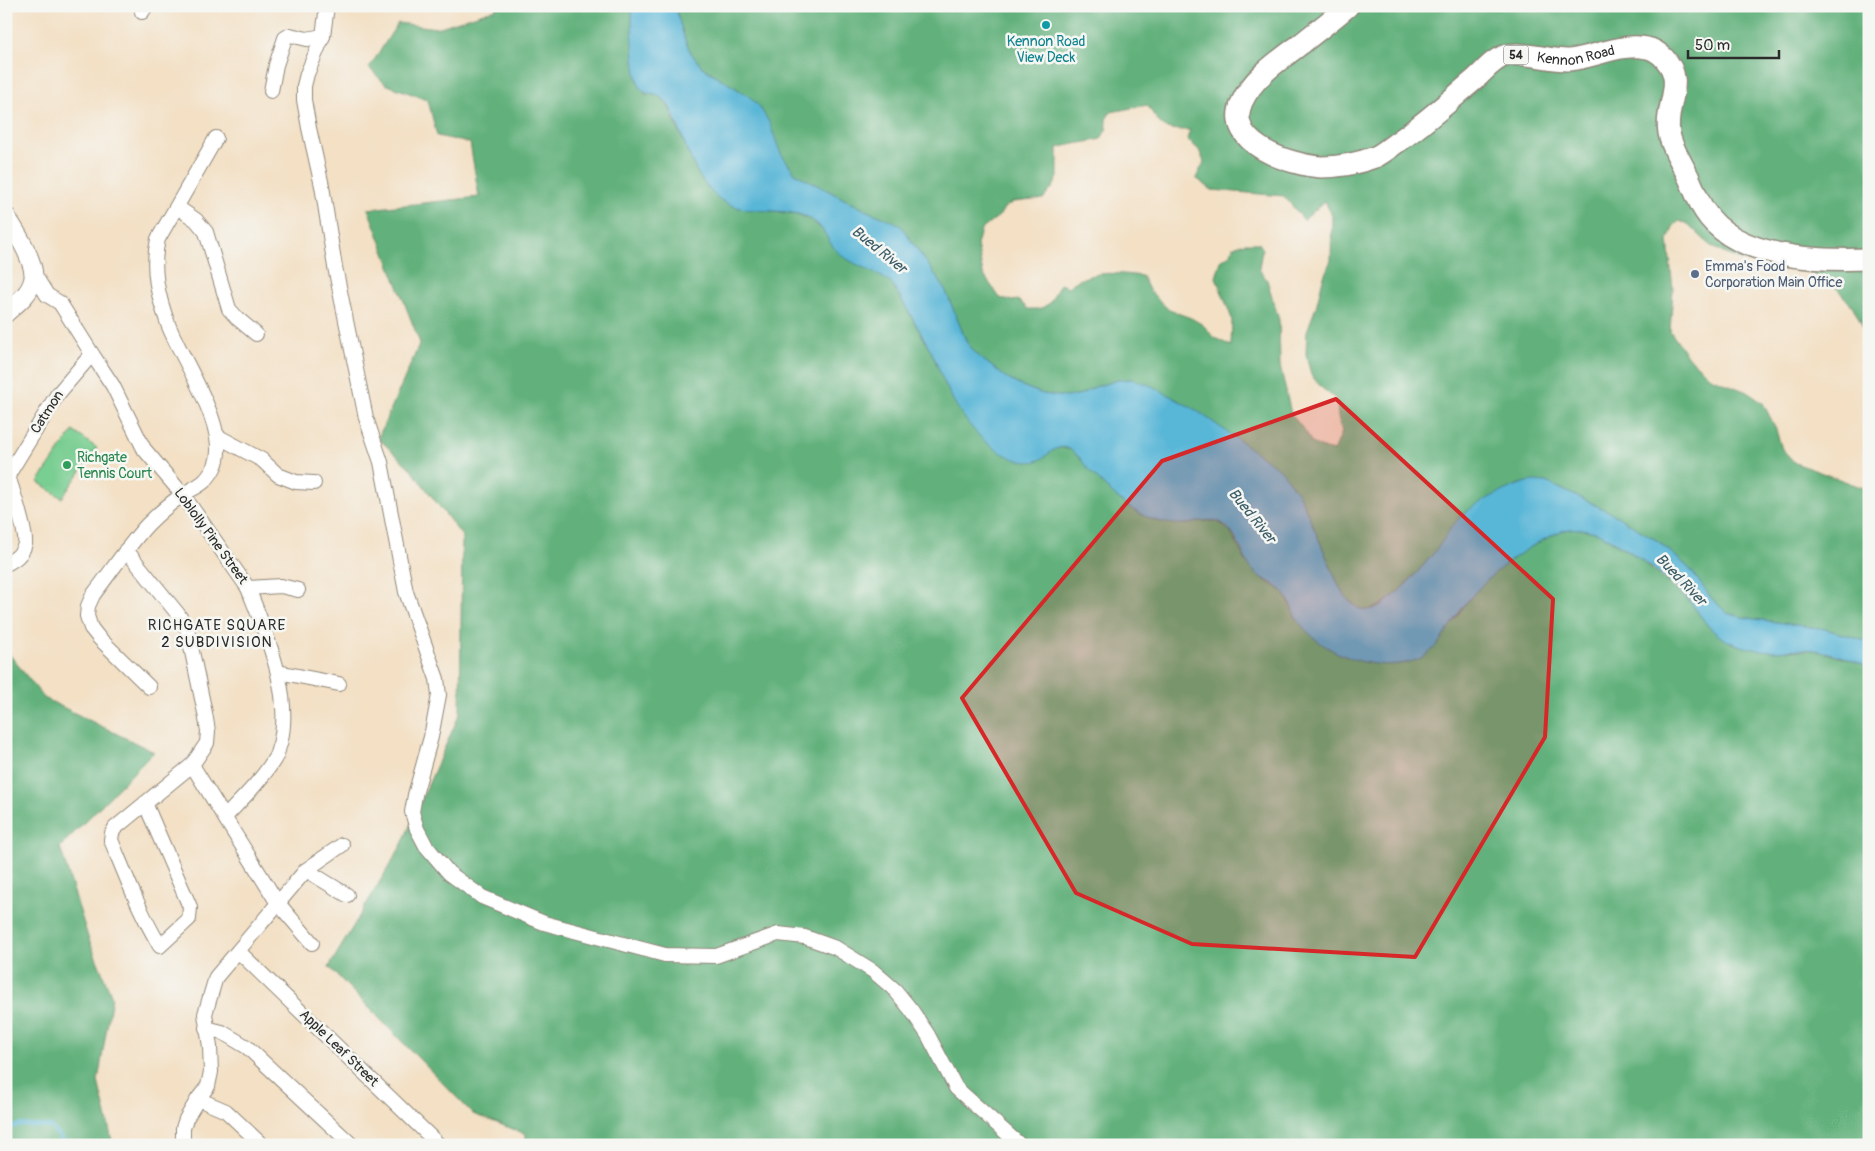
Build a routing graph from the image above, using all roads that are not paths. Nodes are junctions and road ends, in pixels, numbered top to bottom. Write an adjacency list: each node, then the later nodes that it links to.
1 (326, 6): 3 (street)
2 (1348, 6): 8 (highway, Kennon Road / 54)
3 (323, 36): 4 (street); 39 (street)
4 (272, 91)
5 (216, 138): 6 (street)
6 (177, 207): 11 (street); 13 (street)
7 (6, 216): 9 (main road)
8 (1869, 259)
9 (34, 274): 10 (main road); 12 (street, Loblolly Pine Street)
10 (6, 313)
11 (256, 334)
12 (92, 354): 14 (street, Catmon); 16 (street, Loblolly Pine Street)
13 (217, 436): 15 (street); 16 (street)
14 (7, 473): 18 (street)
15 (314, 483)
16 (183, 494): 17 (street); 19 (street, Loblolly Pine Street)
17 (126, 550): 23 (street); 24 (street)
18 (6, 564)
19 (248, 588): 20 (street); 21 (street, Loblolly Pine Street)
20 (298, 590)
21 (278, 672): 22 (street); 26 (street, Loblolly Pine Street)
22 (339, 684)
23 (150, 687)
24 (192, 765): 25 (street); 26 (street)
25 (146, 803): 25 (street)
26 (225, 817): 30 (street)
27 (342, 845): 28 (street)
28 (306, 870): 29 (street); 30 (street)
29 (347, 895)
30 (277, 902): 31 (street); 32 (street)
31 (312, 943)
32 (238, 951): 33 (street); 38 (street, Apple Leaf Street)
33 (206, 1028): 34 (street); 37 (street)
34 (198, 1099): 35 (street); 36 (street)
35 (183, 1145)
36 (262, 1145)
37 (352, 1145)
38 (439, 1145)
39 (1020, 1145)

